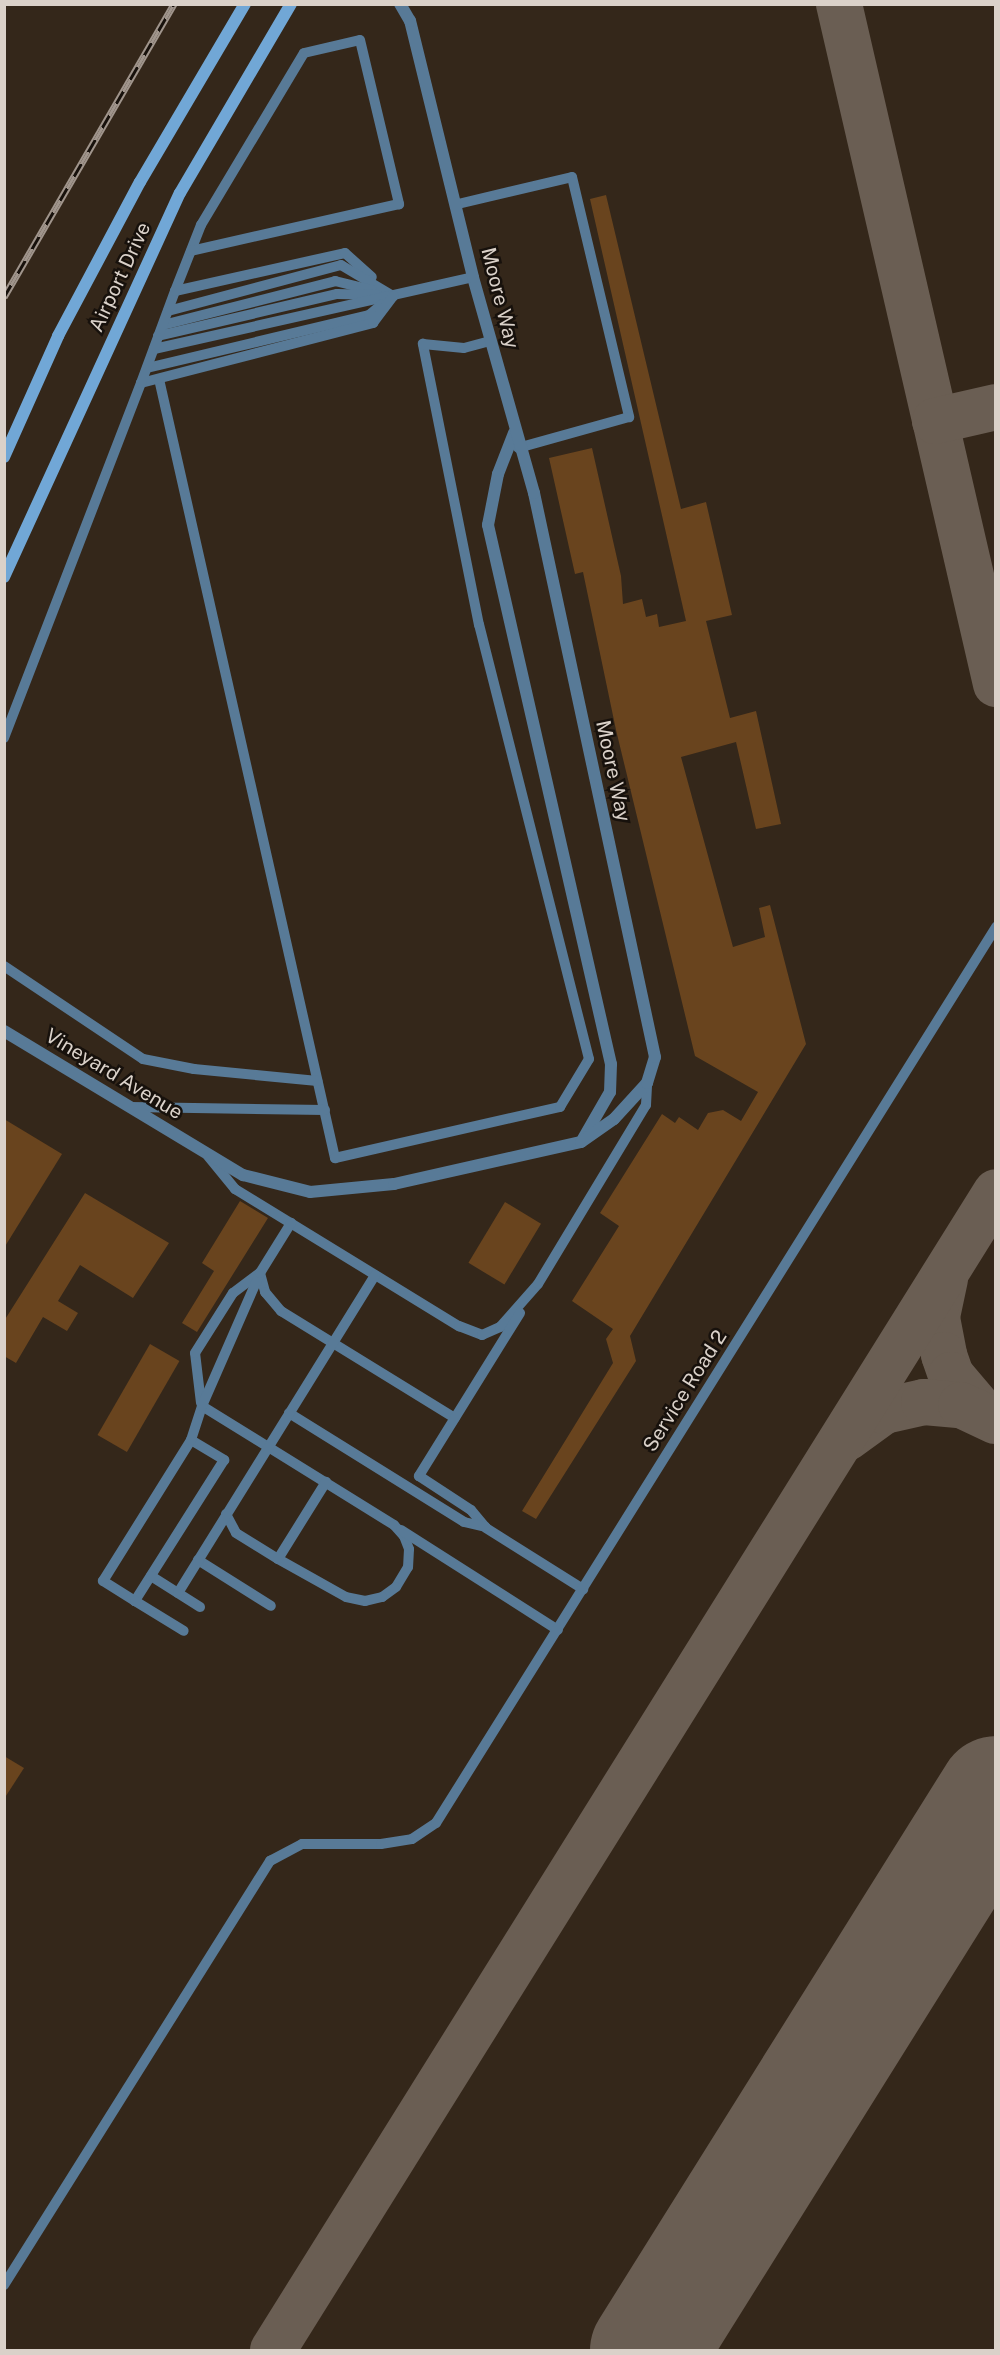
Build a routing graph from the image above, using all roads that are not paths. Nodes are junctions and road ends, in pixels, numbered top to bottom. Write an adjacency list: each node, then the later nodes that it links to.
1 (245, 4): 19 (main road, Airport Drive)
2 (291, 4): 20 (main road, Airport Drive)
3 (400, 4): 4 (street, Moore Way)
4 (458, 204): 6 (street, Moore Way); 18 (lane)
5 (191, 251): 5 (lane); 7 (lane)
6 (473, 278): 8 (lane); 12 (street, Moore Way)
7 (175, 291): 8 (lane); 9 (lane)
8 (393, 296): 9 (lane); 10 (lane); 11 (lane); 13 (lane); 14 (lane); 15 (lane)
9 (168, 310): 10 (lane)
10 (163, 324): 11 (lane)
11 (158, 336): 13 (lane)
12 (490, 341): 17 (street, Moore Way); 28 (lane)
13 (154, 349): 14 (lane)
14 (147, 368): 16 (lane)
15 (159, 379): 16 (lane); 25 (lane)
16 (141, 383): 21 (lane)
17 (514, 433): 18 (street, Moore Way); 29 (street)
18 (518, 448): 26 (street, Moore Way)
19 (4, 457)
20 (4, 577)
21 (4, 738)
22 (996, 927): 48 (lane, Service Road 2)
23 (4, 966): 25 (lane)
24 (4, 1031): 27 (street, Vineyard Avenue)
25 (317, 1081): 28 (lane)
26 (647, 1083): 29 (street, Moore Way); 34 (lane)
27 (131, 1107): 28 (lane); 30 (street, Vineyard Avenue)
28 (325, 1110)
29 (581, 1142): 30 (street, Moore Way)
30 (204, 1151): 31 (lane)
31 (291, 1223): 32 (lane); 33 (lane)
32 (260, 1273): 35 (lane); 36 (lane); 36 (lane)
33 (375, 1275): 34 (lane); 35 (lane)
34 (538, 1284): 38 (lane)
35 (332, 1344): 37 (lane); 38 (lane)
36 (202, 1406): 39 (lane); 40 (lane)
37 (289, 1413): 40 (lane); 44 (lane)
38 (455, 1418): 44 (lane)
39 (191, 1440): 47 (lane); 50 (lane)
40 (268, 1446): 41 (lane); 42 (lane)
41 (326, 1482): 43 (lane); 45 (lane)
42 (226, 1514): 45 (lane); 46 (lane)
43 (394, 1526): 45 (lane); 53 (lane)
44 (486, 1528): 48 (lane)
45 (278, 1559)
46 (198, 1560): 49 (lane); 51 (lane)
47 (151, 1576): 49 (lane); 50 (lane)
48 (583, 1589): 53 (lane, Service Road 2)
49 (177, 1593): 52 (lane)
50 (135, 1601): 54 (lane)
51 (271, 1606)
52 (201, 1607)
53 (558, 1630): 55 (lane, Service Road 2)
54 (184, 1631)
55 (4, 2284)

